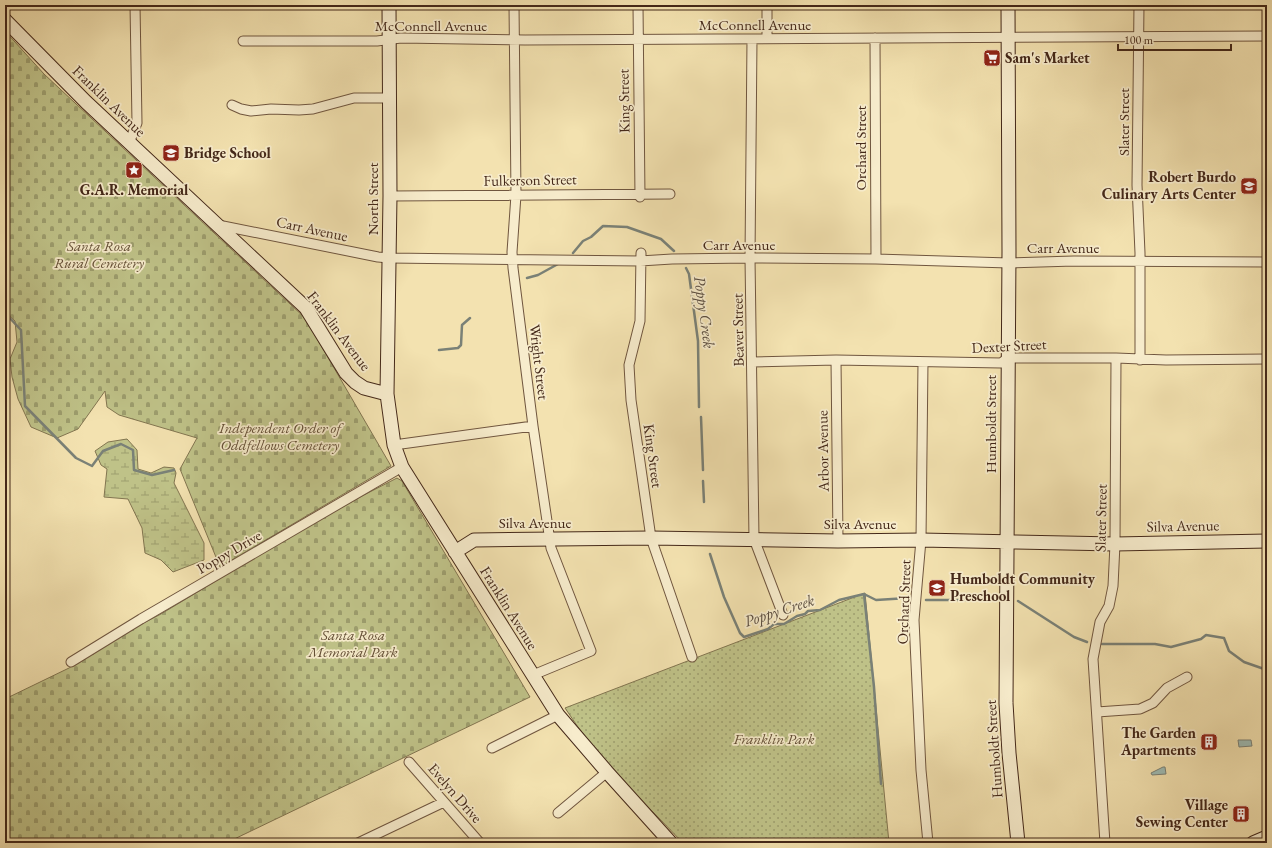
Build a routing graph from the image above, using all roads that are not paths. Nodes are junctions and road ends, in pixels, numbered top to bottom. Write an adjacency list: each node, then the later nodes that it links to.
1 (135, 5): 21 (street)
2 (389, 5): 14 (street, North Street)
3 (514, 5): 17 (street, Wright Street)
4 (638, 5): 15 (street, King Street)
5 (767, 5): 12 (street)
6 (1008, 5): 11 (street, Humboldt Street)
7 (1139, 5): 9 (street, Slater Street)
8 (5, 20): 21 (street, Franklin Avenue)
9 (1138, 36): 10 (street, McConnell Avenue); 11 (street, McConnell Avenue); 32 (street, Slater Street)
10 (1267, 36)
11 (1008, 37): 13 (street, McConnell Avenue); 34 (street, Humboldt Street)
12 (767, 38): 13 (street, McConnell Avenue); 16 (street, McConnell Avenue)
13 (875, 38): 30 (street, Orchard Street)
14 (389, 39): 17 (street, McConnell Avenue); 18 (street, McConnell Avenue); 19 (street, North Street)
15 (638, 39): 16 (street, McConnell Avenue); 17 (street, McConnell Avenue); 24 (street, King Street)
16 (752, 39): 29 (street, Beaver Street)
17 (514, 40): 23 (street, Wright Street)
18 (243, 42)
19 (390, 98): 20 (street); 25 (street, North Street)
20 (232, 105)
21 (129, 143): 26 (street, Franklin Avenue)
22 (670, 194): 24 (street, Fulkerson Street)
23 (516, 195): 24 (street, Fulkerson Street); 25 (street, Fulkerson Street); 31 (street, Wright Street)
24 (640, 195)
25 (390, 196): 28 (street, North Street)
26 (215, 224): 28 (street, Carr Avenue); 42 (street, Franklin Avenue)
27 (640, 257): 29 (street, Carr Avenue); 31 (street, Carr Avenue); 46 (street, King Street)
28 (389, 258): 31 (street, Carr Avenue); 42 (street, North Street)
29 (750, 258): 30 (street, Carr Avenue); 40 (street, Beaver Street)
30 (876, 259): 34 (street, Carr Avenue)
31 (513, 260): 43 (street, Wright Street)
32 (1139, 262): 33 (street, Carr Avenue); 34 (street, Carr Avenue); 39 (street, Slater Street)
33 (1267, 262)
34 (1008, 263): 35 (street, Humboldt Street)
35 (1008, 358): 36 (street, Dexter Street); 41 (street, Dexter Street); 52 (street, Humboldt Street)
36 (1116, 358): 39 (street, Dexter Street); 53 (street, Slater Street)
37 (1267, 359): 39 (street, Dexter Street)
38 (836, 360): 40 (street, Dexter Street); 41 (street, Dexter Street); 50 (street, Arbor Avenue)
39 (1140, 360)
40 (752, 362): 47 (street, Beaver Street)
41 (923, 362): 49 (street, Orchard Street)
42 (386, 394): 44 (street, Franklin Avenue)
43 (533, 426): 44 (street); 48 (street, Wright Street)
44 (394, 445): 45 (street, Franklin Avenue)
45 (402, 467): 54 (street, Franklin Avenue); 57 (street, Poppy Drive)
46 (651, 538): 47 (street, Silva Avenue); 48 (street, Silva Avenue); 56 (street, King Street)
47 (754, 539): 50 (street, Silva Avenue); 55 (street, Beaver Street)
48 (551, 540): 54 (street, Silva Avenue); 58 (street, Wright Street)
49 (921, 540): 50 (street, Silva Avenue); 52 (street, Silva Avenue); 71 (street, Orchard Street)
50 (838, 541)
51 (1267, 541): 53 (street, Silva Avenue)
52 (1006, 542): 53 (street, Silva Avenue); 72 (street, Humboldt Street)
53 (1115, 544): 60 (street, Slater Street)
54 (456, 552): 58 (street, Franklin Avenue)
55 (783, 615)
56 (692, 657)
57 (71, 662)
58 (533, 675): 61 (street, Franklin Avenue)
59 (1187, 677): 60 (street)
60 (1096, 712): 73 (street, Slater Street)
61 (558, 715): 62 (street); 64 (street, Franklin Avenue)
62 (492, 748)
63 (409, 762): 65 (street, Evelyn Drive)
64 (606, 772): 66 (street); 68 (street, Franklin Avenue)
65 (444, 802): 69 (street); 70 (street, Evelyn Drive)
66 (558, 813)
67 (1267, 837): 74 (street)
68 (669, 842)
69 (358, 843)
70 (480, 843)
71 (928, 843)
72 (1018, 843)
73 (1105, 843)
74 (1253, 843)

